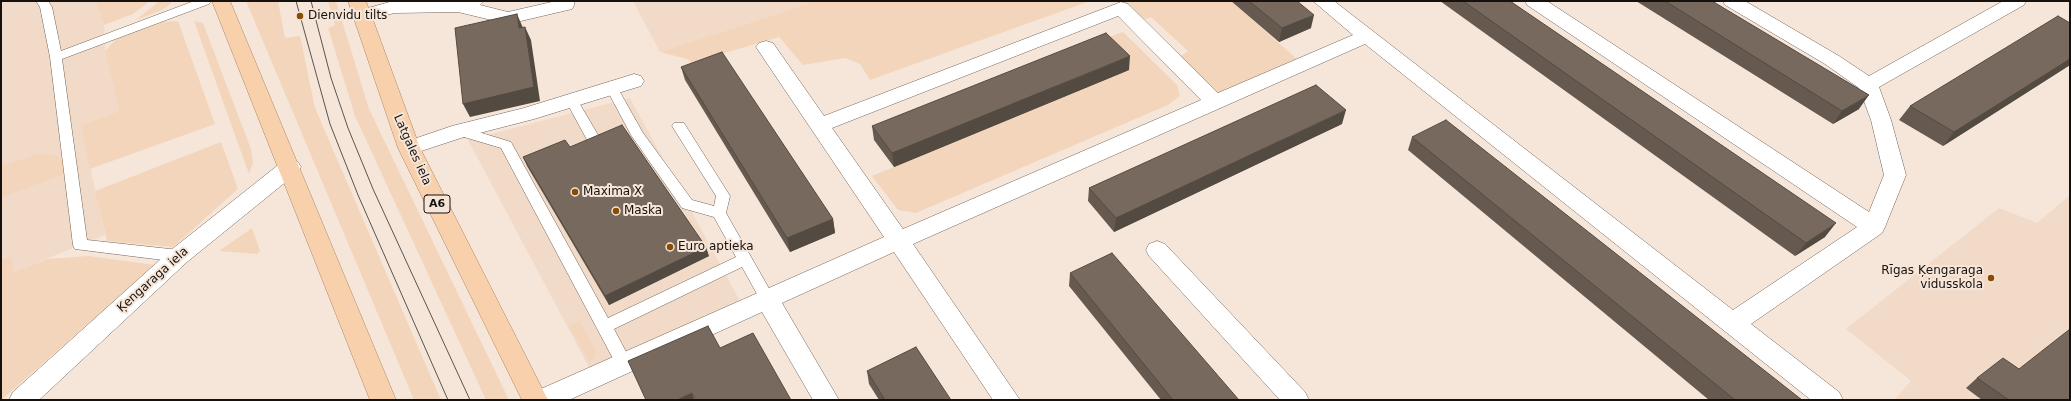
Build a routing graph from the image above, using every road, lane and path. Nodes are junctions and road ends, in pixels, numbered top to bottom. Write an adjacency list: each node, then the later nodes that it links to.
1 (42, 1): 15 (lane)
2 (205, 1): 15 (lane)
3 (221, 1): 26 (highway)
4 (414, 1): 11 (street)
5 (565, 1): 10 (street)
6 (1322, 1): 13 (street)
7 (1534, 1): 28 (street)
8 (1732, 1): 17 (street)
9 (2017, 1): 17 (street)
10 (467, 4): 11 (street)
11 (393, 7): 12 (street)
12 (359, 8): 25 (highway, Latgales iela / A6)
13 (1367, 36): 20 (street); 34 (street)
14 (766, 47): 21 (street)
15 (56, 57): 31 (lane)
16 (634, 81): 18 (street)
17 (1868, 85): 28 (street)
18 (612, 88): 19 (street); 27 (lane)
19 (572, 100): 23 (street); 24 (lane)
20 (1215, 102): 21 (street); 29 (street)
21 (820, 125): 29 (street)
22 (679, 126): 27 (lane)
23 (459, 131): 25 (street); 35 (lane)
24 (594, 140)
25 (409, 148): 39 (highway, Latgales iela / A6)
26 (290, 167): 31 (street, Ķengaraga iela); 38 (highway)
27 (719, 213): 32 (lane)
28 (1874, 227): 34 (street)
29 (897, 241): 33 (street); 42 (street)
30 (1157, 250): 43 (street)
31 (179, 256): 37 (street, Ķengaraga iela)
32 (745, 259): 33 (lane); 35 (lane)
33 (767, 299): 36 (street); 41 (street)
34 (1732, 324): 44 (street)
35 (604, 326): 36 (lane)
36 (624, 363): 40 (street)
37 (22, 400)
38 (383, 400)
39 (535, 400)
40 (543, 400)
41 (826, 400)
42 (1007, 400)
43 (1296, 400)
44 (1830, 400)

